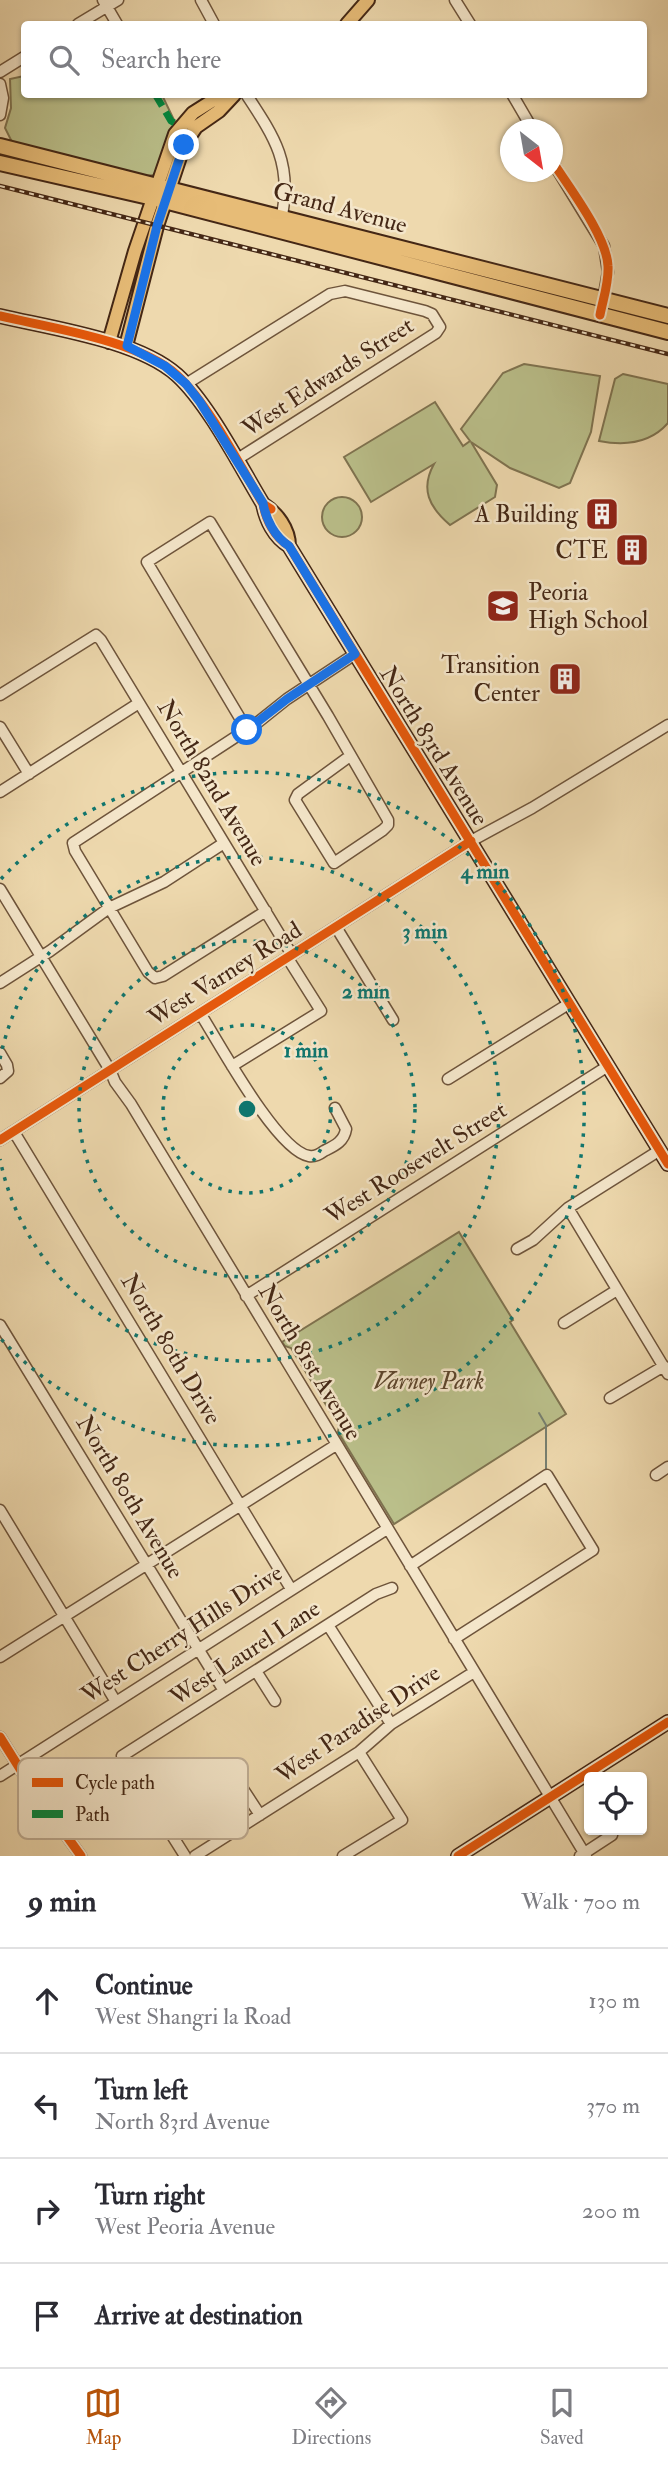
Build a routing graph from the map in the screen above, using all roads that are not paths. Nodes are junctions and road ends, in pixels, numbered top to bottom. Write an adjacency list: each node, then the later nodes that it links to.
1 (118, 0): 5 (street)
2 (201, 0): 8 (street)
3 (368, 0): 9 (main road)
4 (455, 0): 10 (street)
5 (105, 4): 6 (street); 7 (street)
6 (82, 21)
7 (115, 21)
8 (212, 21)
9 (350, 21)
10 (468, 21)
11 (21, 59): 12 (street)
12 (0, 72)
13 (0, 84): 17 (street)
14 (230, 98): 22 (main road)
15 (248, 98): 23 (street)
16 (514, 98): 18 (street)
17 (0, 115)
18 (527, 119)
19 (0, 146): 22 (highway, Grand Avenue)
20 (0, 163): 22 (highway, Grand Avenue)
21 (563, 179): 26 (street)
22 (161, 193): 23 (highway, Grand Avenue); 25 (highway, Grand Avenue); 31 (main road)
23 (282, 216): 24 (highway, Grand Avenue)
24 (376, 240): 25 (highway); 26 (highway, Grand Avenue)
25 (372, 257): 27 (highway, Grand Avenue)
26 (603, 300): 27 (street); 29 (highway, Grand Avenue)
27 (600, 315): 30 (highway, Grand Avenue)
28 (0, 316): 31 (main road, North 83rd Avenue)
29 (668, 316)
30 (668, 332)
31 (118, 344): 32 (main road, North 83rd Avenue)
32 (186, 384): 33 (main road, North 83rd Avenue); 33 (street, West Edwards Street)
33 (236, 460): 34 (main road, North 83rd Avenue)
34 (355, 654): 35 (street); 45 (main road, North 83rd Avenue)
35 (309, 684): 40 (street); 40 (street); 41 (street)
36 (0, 695): 37 (street, North 82nd Avenue)
37 (139, 703): 42 (street, North 82nd Avenue); 43 (street)
38 (668, 725): 45 (street, West Varney Road)
39 (0, 727): 43 (street)
40 (247, 730): 42 (street)
41 (350, 756): 41 (street)
42 (181, 773): 46 (street, North 82nd Avenue); 48 (street)
43 (29, 774): 44 (street)
44 (0, 792)
45 (471, 841): 50 (street, West Varney Road); 54 (main road, North 83rd Avenue)
46 (224, 842): 48 (street); 49 (street, North 82nd Avenue)
47 (0, 889): 52 (street, North 81st Avenue)
48 (109, 908): 49 (street); 52 (street)
49 (266, 911): 51 (street, North 82nd Avenue)
50 (336, 927): 51 (street, West Varney Road); 56 (street)
51 (290, 956): 55 (street, West Varney Road); 58 (street, North 82nd Avenue)
52 (41, 957): 53 (street); 60 (street, North 81st Avenue)
53 (0, 983)
54 (569, 1003): 59 (main road, North 83rd Avenue); 62 (street)
55 (200, 1013): 58 (street); 60 (street, West Varney Road)
56 (393, 1020)
57 (0, 1053): 61 (street)
58 (232, 1066): 63 (street)
59 (608, 1066): 66 (main road, North 83rd Avenue); 71 (street, West Roosevelt Street)
60 (110, 1070): 64 (street, West Varney Road); 71 (street, North 81st Avenue)
61 (4, 1074)
62 (448, 1079)
63 (335, 1108)
64 (14, 1132): 65 (street, West Varney Road); 79 (street, North 80th Drive)
65 (0, 1140)
66 (660, 1150): 67 (main road, North 83rd Avenue); 68 (street)
67 (668, 1164)
68 (568, 1208): 69 (street); 70 (street)
69 (517, 1249)
70 (617, 1290): 72 (street); 74 (street)
71 (246, 1296): 76 (street, North 81st Avenue)
72 (564, 1323)
73 (0, 1325): 82 (street, North 80th Avenue)
74 (666, 1370): 75 (street)
75 (611, 1398)
76 (336, 1444): 79 (street); 81 (street, North 81st Avenue)
77 (668, 1467): 78 (street)
78 (656, 1475)
79 (240, 1504): 82 (street); 85 (street, North 80th Drive)
80 (0, 1510): 86 (street)
81 (387, 1529): 83 (street, North 81st Avenue); 85 (street, West Cherry Hills Drive)
82 (146, 1564): 86 (street); 89 (street, North 80th Avenue)
83 (410, 1566): 88 (street, North 81st Avenue); 88 (street)
84 (392, 1588): 87 (street, West Laurel Lane)
85 (291, 1589): 89 (street, West Cherry Hills Drive)
86 (64, 1616): 90 (street); 95 (street)
87 (328, 1625): 91 (street, West Laurel Lane); 97 (street)
88 (454, 1639): 92 (street, North 81st Avenue)
89 (198, 1649): 93 (street, North 80th Avenue); 95 (street, West Cherry Hills Drive)
90 (0, 1657)
91 (256, 1671): 93 (street, West Laurel Lane); 94 (street)
92 (474, 1672): 97 (street, West Paradise Drive); 106 (street, North 81st Avenue)
93 (224, 1691): 101 (street, West Laurel Lane)
94 (275, 1701)
95 (116, 1702): 100 (street, West Cherry Hills Drive)
96 (668, 1722): 106 (main road)
97 (391, 1724): 99 (street, West Paradise Drive)
98 (0, 1737): 102 (street)
99 (359, 1752): 107 (street, West Paradise Drive); 117 (street)
100 (27, 1758)
101 (123, 1758)
102 (16, 1765): 103 (street); 104 (street, West Cherry Hills Drive)
103 (18, 1768)
104 (0, 1776)
105 (248, 1796): 107 (street)
106 (550, 1797): 113 (street, North 81st Avenue); 118 (main road)
107 (260, 1815): 108 (street, West Paradise Drive)
108 (248, 1823)
109 (612, 1835): 113 (street)
110 (69, 1839): 114 (street)
111 (175, 1839): 115 (street, West Laurel Lane)
112 (222, 1839): 116 (street, West Paradise Drive)
113 (583, 1855)
114 (81, 1856)
115 (186, 1856)
116 (195, 1856)
117 (343, 1856)
118 (458, 1856)

